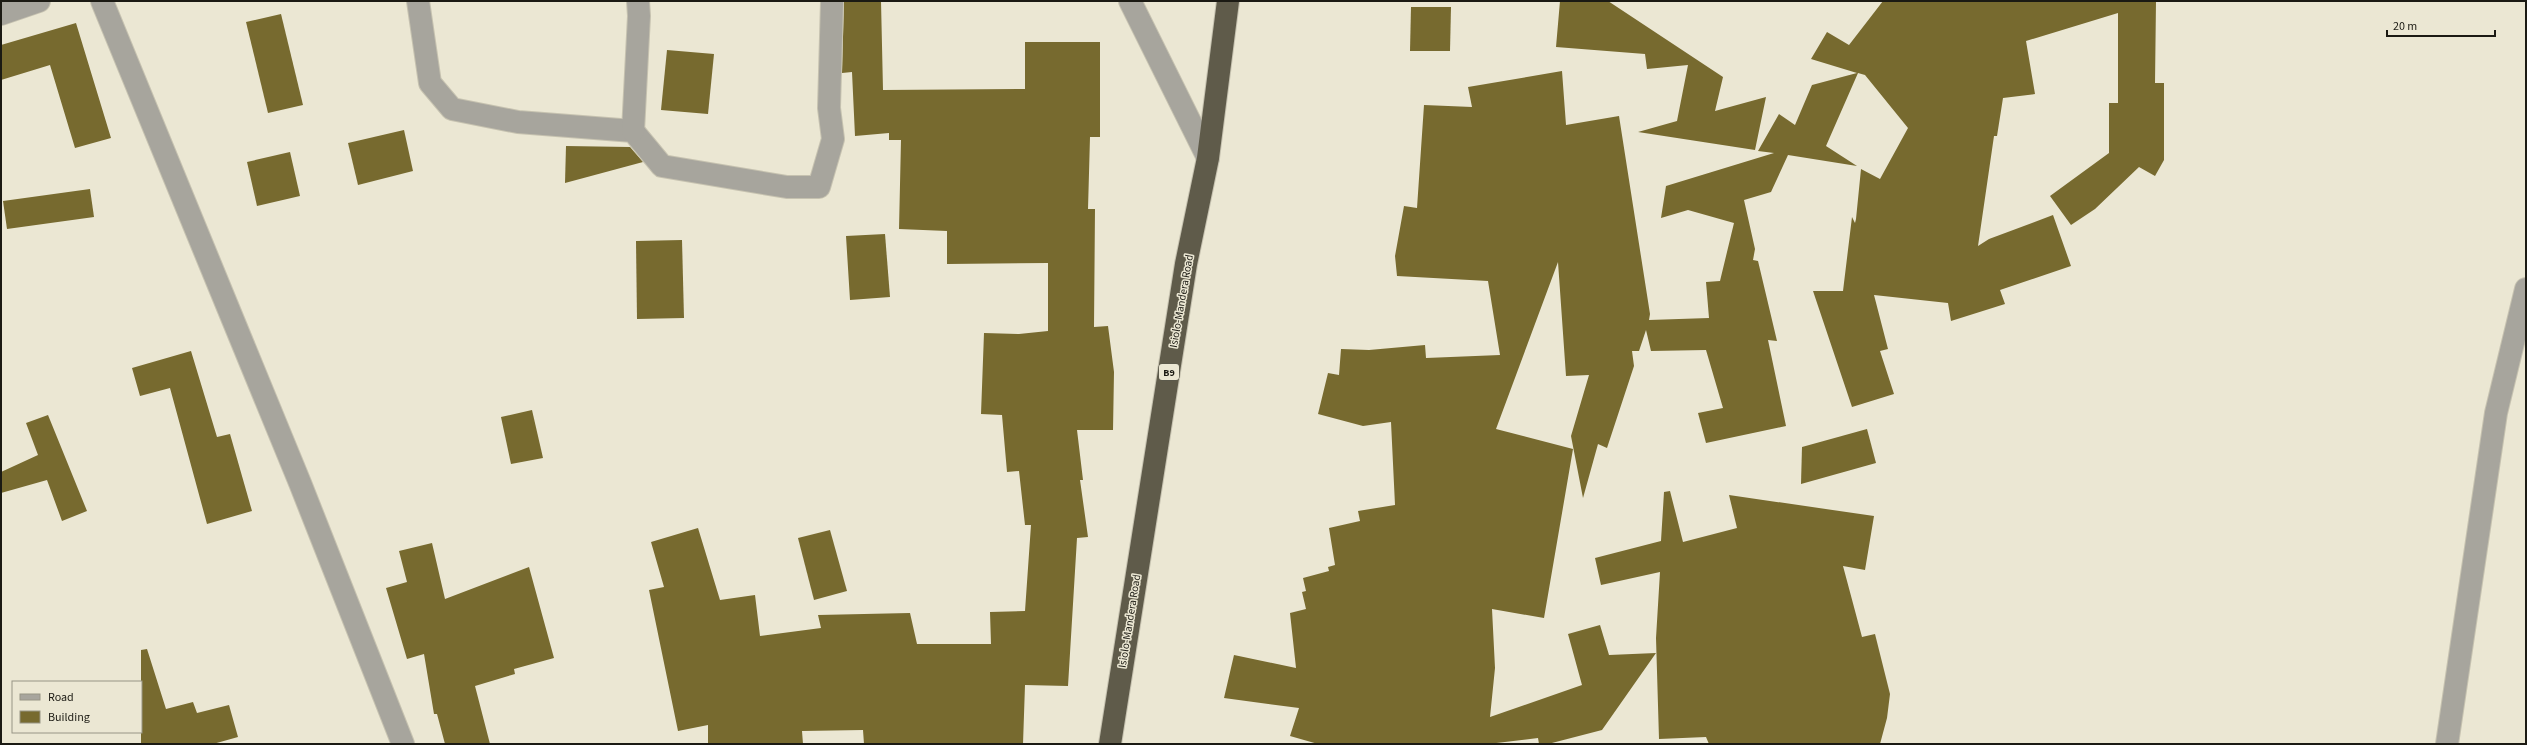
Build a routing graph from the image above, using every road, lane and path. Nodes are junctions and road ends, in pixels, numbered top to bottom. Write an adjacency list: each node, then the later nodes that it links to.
1 (39, 1): 8 (street)
2 (102, 1): 12 (street)
3 (418, 1): 9 (street)
4 (638, 1): 9 (street)
5 (832, 1): 9 (street)
6 (1130, 1): 10 (street)
7 (1228, 1): 10 (highway, Isiolo-Mandera Road / B9)
8 (1, 14)
9 (633, 131)
10 (1208, 158): 13 (highway, Isiolo-Mandera Road / B9)
11 (2526, 289): 14 (street)
12 (404, 744)
13 (1110, 744)
14 (2447, 744)

